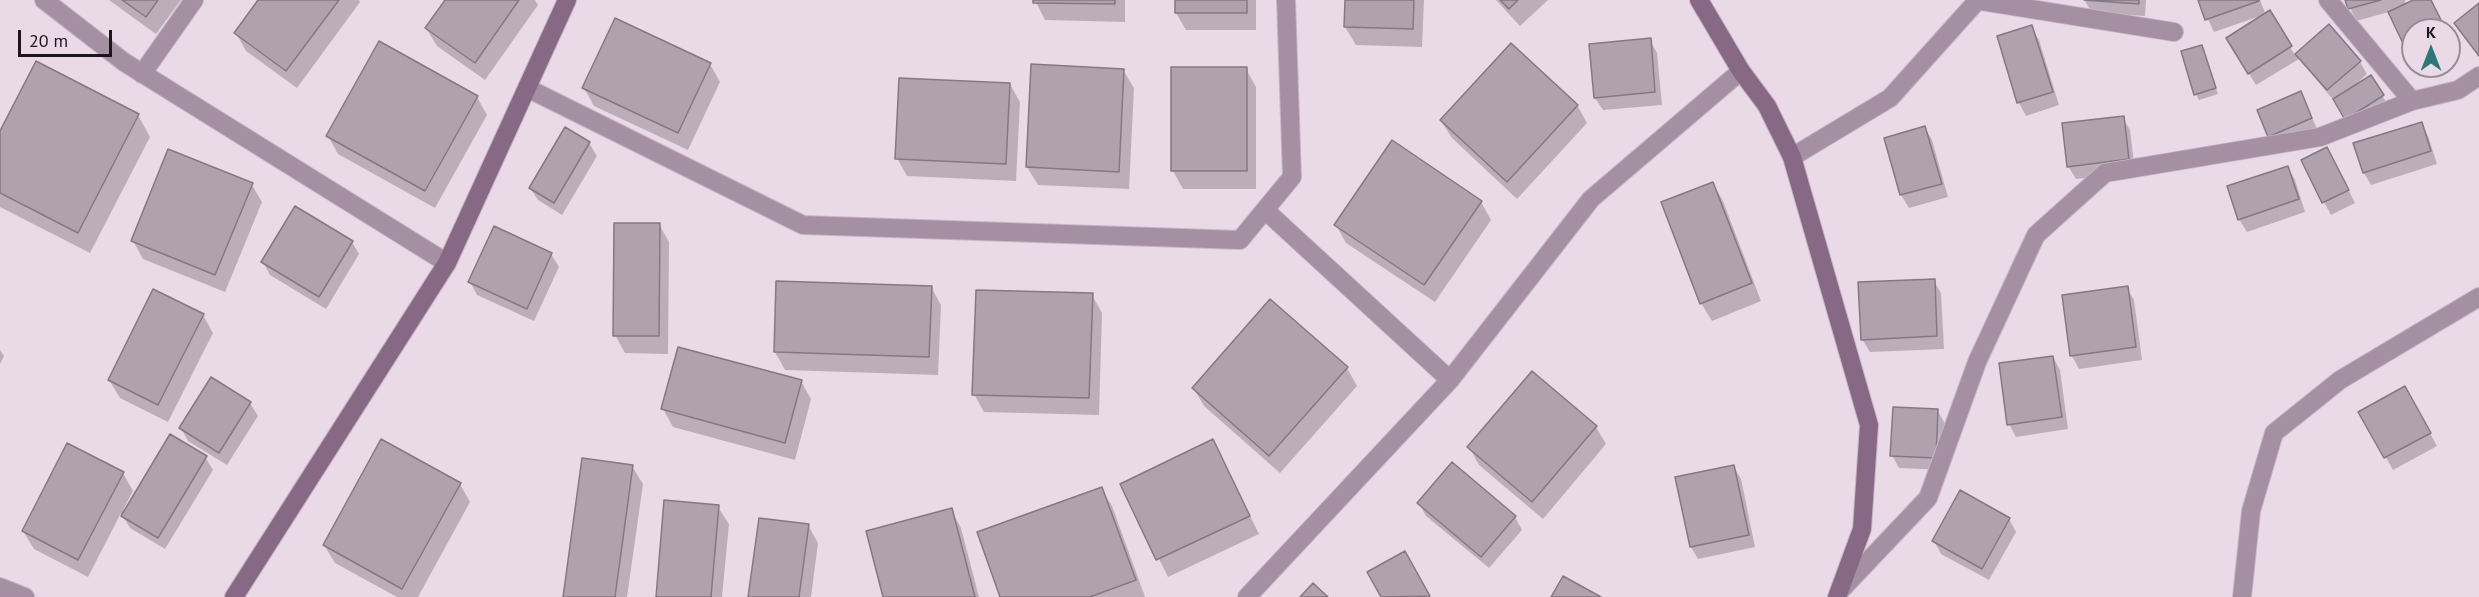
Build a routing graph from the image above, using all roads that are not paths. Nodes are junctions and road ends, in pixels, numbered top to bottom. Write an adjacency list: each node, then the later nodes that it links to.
1 (44, 0): 10 (street)
2 (194, 0): 10 (street)
3 (567, 0): 12 (street)
4 (1286, 0): 15 (street)
5 (1699, 0): 9 (street)
6 (2328, 0): 13 (street)
7 (1976, 1): 8 (street); 14 (street)
8 (2174, 32)
9 (1741, 71): 14 (street); 18 (street)
10 (142, 74): 16 (street)
11 (2479, 76): 13 (street)
12 (527, 88): 15 (street); 16 (street)
13 (2412, 101): 20 (street)
14 (1792, 157): 20 (street)
15 (1265, 210): 18 (street)
16 (447, 263): 22 (street)
17 (2479, 297): 24 (street)
18 (1450, 380): 23 (street)
19 (0, 587): 21 (street)
20 (1838, 595)
21 (25, 597)
22 (234, 597)
23 (1247, 597)
24 (2242, 597)

